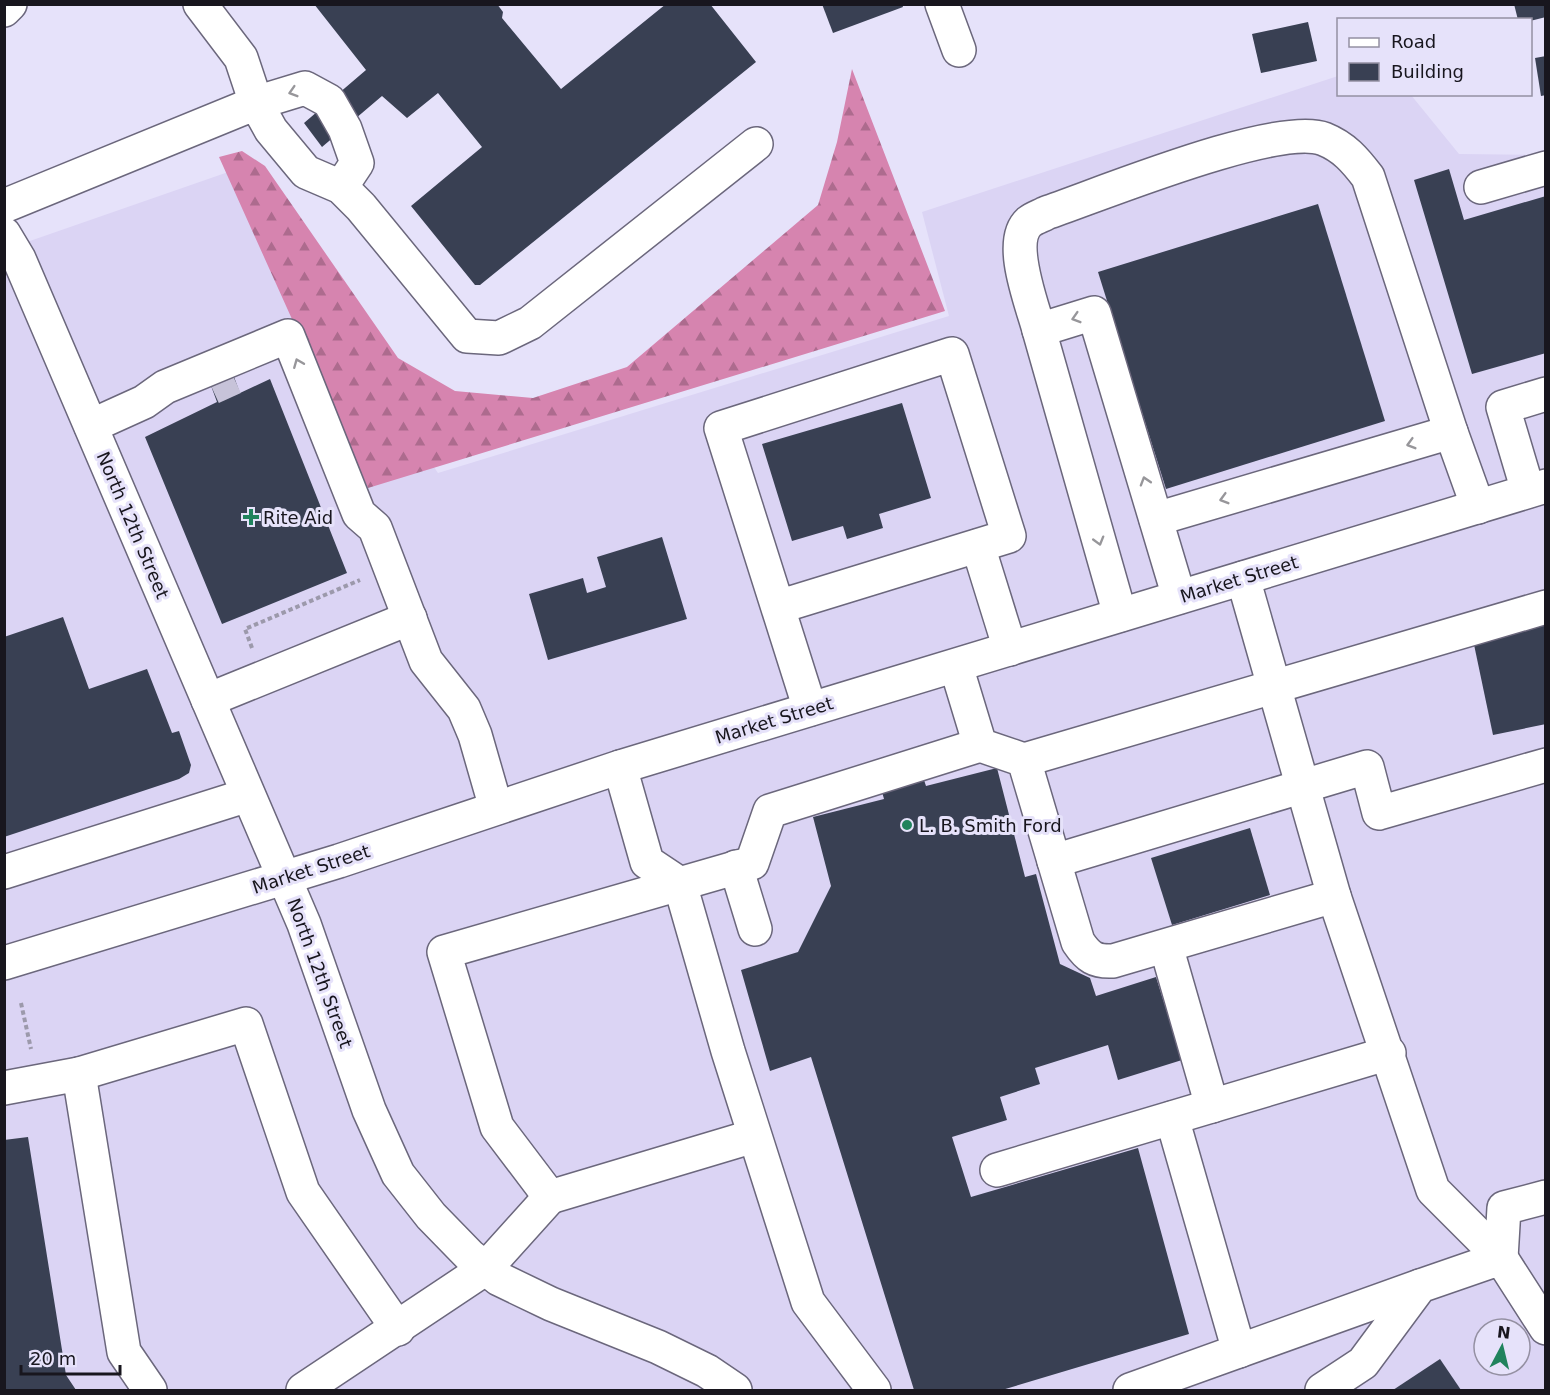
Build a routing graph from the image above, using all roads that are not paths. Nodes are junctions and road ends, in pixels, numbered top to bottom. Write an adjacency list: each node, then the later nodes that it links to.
1 (10, 4): 4 (main road)
2 (200, 4): 6 (main road)
3 (942, 4): 5 (main road)
4 (4, 10)
5 (959, 50)
6 (256, 103): 9 (main road); 9 (main road, one-way to 6); 11 (main road)
7 (756, 144): 9 (main road)
8 (1545, 168): 10 (main road)
9 (341, 187)
10 (1481, 187)
11 (4, 206)
12 (4, 234): 16 (main road, North 12th Street)
13 (1039, 330): 17 (main road); 20 (main road, one-way to 13); 27 (main road, one-way to 27)
14 (1545, 394): 18 (main road)
15 (144, 402): 16 (main road); 21 (main road); 21 (main road, one-way to 15)
16 (91, 426): 32 (main road, North 12th Street)
17 (1451, 432): 19 (main road); 20 (main road, one-way to 20)
18 (1537, 489): 19 (main road, Market Street)
19 (1478, 507): 23 (main road, Market Street)
20 (1156, 519): 24 (main road)
21 (375, 528): 28 (main road)
22 (978, 546): 25 (main road); 25 (main road); 29 (main road)
23 (1244, 578): 24 (main road, Market Street); 31 (main road)
24 (1179, 597): 27 (main road, Market Street)
25 (778, 607): 33 (main road)
26 (1545, 607): 31 (main road)
27 (1120, 615): 29 (main road, Market Street)
28 (410, 618): 32 (main road); 40 (main road)
29 (1010, 649): 30 (main road, Market Street)
30 (956, 666): 33 (main road, Market Street); 34 (main road)
31 (1276, 686): 35 (main road); 38 (main road)
32 (208, 700): 39 (main road, North 12th Street)
33 (810, 709): 37 (main road, Market Street)
34 (980, 744): 35 (main road); 42 (main road)
35 (1024, 760): 41 (main road)
36 (1545, 765): 38 (main road)
37 (620, 767): 40 (main road, Market Street); 45 (main road)
38 (1303, 786): 41 (main road); 46 (main road)
39 (248, 795): 43 (main road); 44 (main road, North 12th Street)
40 (496, 808): 44 (main road, Market Street)
41 (1054, 861): 48 (main road)
42 (736, 867): 45 (main road); 47 (main road)
43 (4, 872)
44 (284, 879): 49 (main road, Market Street); 60 (main road, North 12th Street)
45 (680, 884): 55 (main road); 57 (main road)
46 (1334, 896): 48 (main road); 50 (main road)
47 (754, 929)
48 (1166, 946): 53 (main road)
49 (4, 963)
50 (1389, 1053): 53 (main road); 59 (main road)
51 (79, 1074): 52 (main road); 63 (main road); 65 (main road)
52 (4, 1088)
53 (1212, 1106): 54 (main road)
54 (1172, 1118): 56 (main road); 64 (main road)
55 (754, 1136): 57 (main road); 68 (main road)
56 (997, 1170)
57 (550, 1197): 60 (main road)
58 (1545, 1197): 59 (main road)
59 (1501, 1258): 61 (main road); 62 (main road)
60 (486, 1268): 63 (main road); 67 (main road, North 12th Street)
61 (1420, 1286): 64 (main road); 70 (main road)
62 (1545, 1328)
63 (398, 1329): 66 (main road)
64 (1239, 1351): 69 (main road)
65 (150, 1390)
66 (303, 1390)
67 (735, 1390)
68 (874, 1390)
69 (1130, 1390)
70 (1322, 1390)

